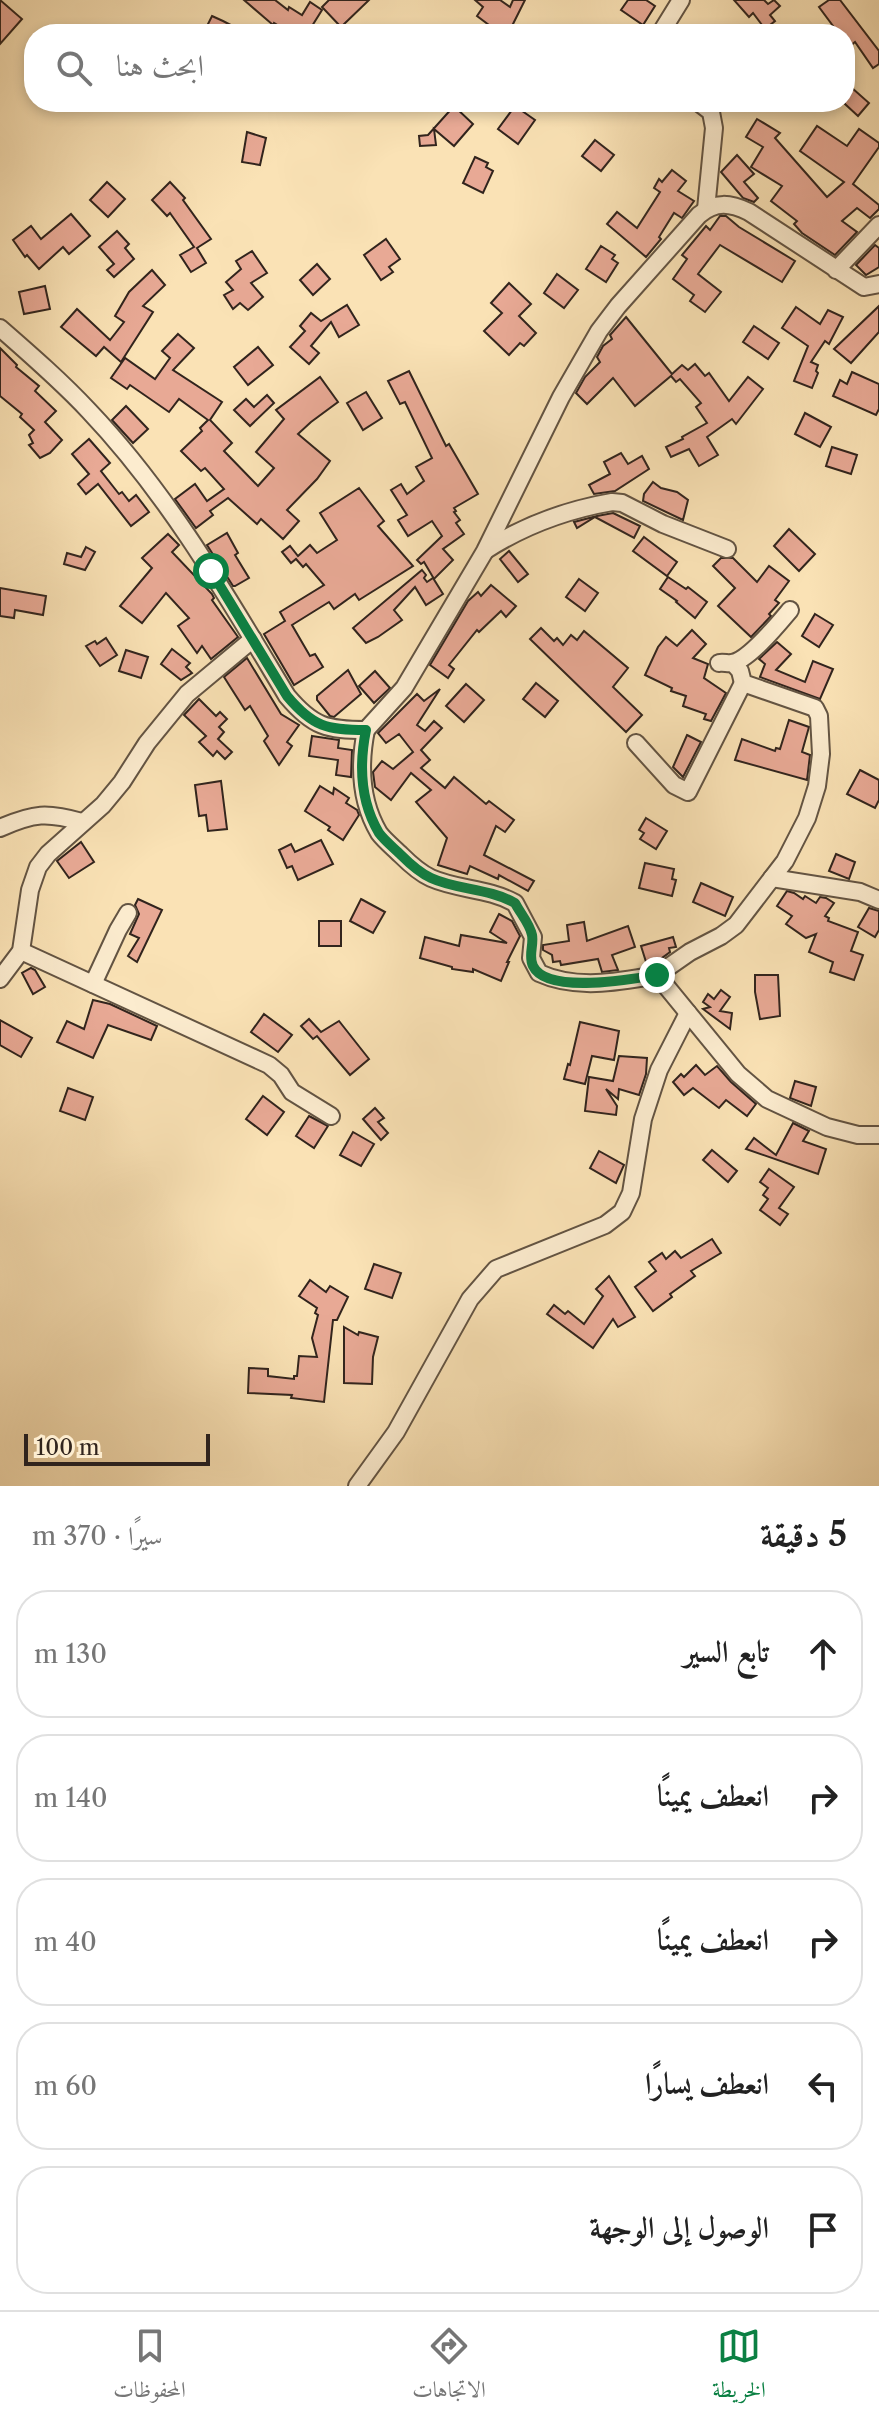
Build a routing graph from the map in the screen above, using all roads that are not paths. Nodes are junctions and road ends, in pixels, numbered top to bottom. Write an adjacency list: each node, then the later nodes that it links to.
1 (681, 0): 2 (street)
2 (666, 24)
3 (710, 112): 4 (street)
4 (706, 209): 6 (street); 10 (street)
5 (879, 225): 6 (street)
6 (836, 270): 7 (street)
7 (879, 284)
8 (0, 328): 12 (street)
9 (727, 549): 10 (street)
10 (485, 551): 14 (street)
11 (790, 610): 13 (street)
12 (253, 639): 14 (street); 16 (street)
13 (743, 683): 15 (street); 18 (street)
14 (366, 730): 22 (street)
15 (636, 743)
16 (82, 822): 17 (street); 21 (street)
17 (0, 828)
18 (772, 878): 19 (street); 22 (street)
19 (879, 900)
20 (128, 913): 24 (street)
21 (21, 951): 23 (street); 24 (street)
22 (657, 975): 25 (street)
23 (0, 979)
24 (93, 984): 26 (street)
25 (688, 1013): 27 (street); 28 (street)
26 (331, 1116)
27 (879, 1135)
28 (357, 1486)

